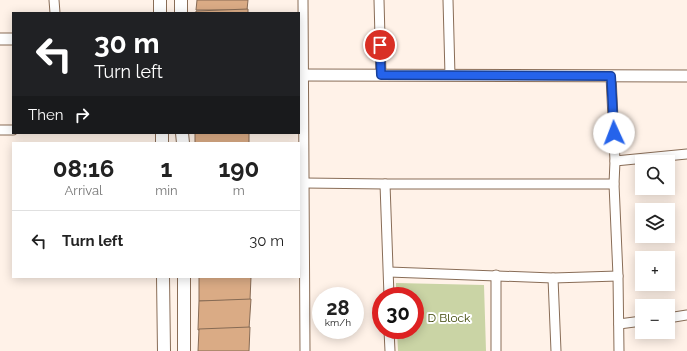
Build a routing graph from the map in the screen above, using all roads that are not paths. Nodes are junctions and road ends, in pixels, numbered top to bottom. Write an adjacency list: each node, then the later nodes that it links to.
1 (54, 0): 7 (street)
2 (160, 0): 8 (main road)
3 (181, 0): 9 (main road)
4 (303, 0): 12 (street)
5 (379, 0): 13 (street)
6 (448, 0): 14 (street)
7 (55, 12)
8 (160, 12)
9 (181, 12)
10 (0, 39): 11 (street)
11 (12, 39)
12 (301, 75): 13 (street); 21 (street)
13 (381, 75): 14 (street)
14 (450, 75): 15 (street)
15 (611, 76): 16 (street); 20 (street)
16 (687, 76)
17 (0, 130): 18 (street)
18 (12, 130)
19 (687, 154): 20 (street)
20 (615, 161): 23 (street)
21 (304, 183): 22 (street); 38 (street)
22 (385, 184): 23 (street); 24 (street)
23 (614, 184): 26 (street)
24 (389, 272): 25 (street); 30 (street)
25 (496, 276): 29 (street); 40 (street)
26 (618, 276): 29 (street); 34 (street)
27 (163, 278): 36 (main road)
28 (184, 278): 37 (main road)
29 (553, 278): 41 (street)
30 (389, 287)
31 (687, 315): 32 (street)
32 (675, 317)
33 (635, 322): 34 (street)
34 (619, 324): 42 (street)
35 (389, 339): 39 (street)
36 (164, 351)
37 (184, 351)
38 (305, 351)
39 (390, 351)
40 (496, 351)
41 (556, 351)
42 (619, 351)

